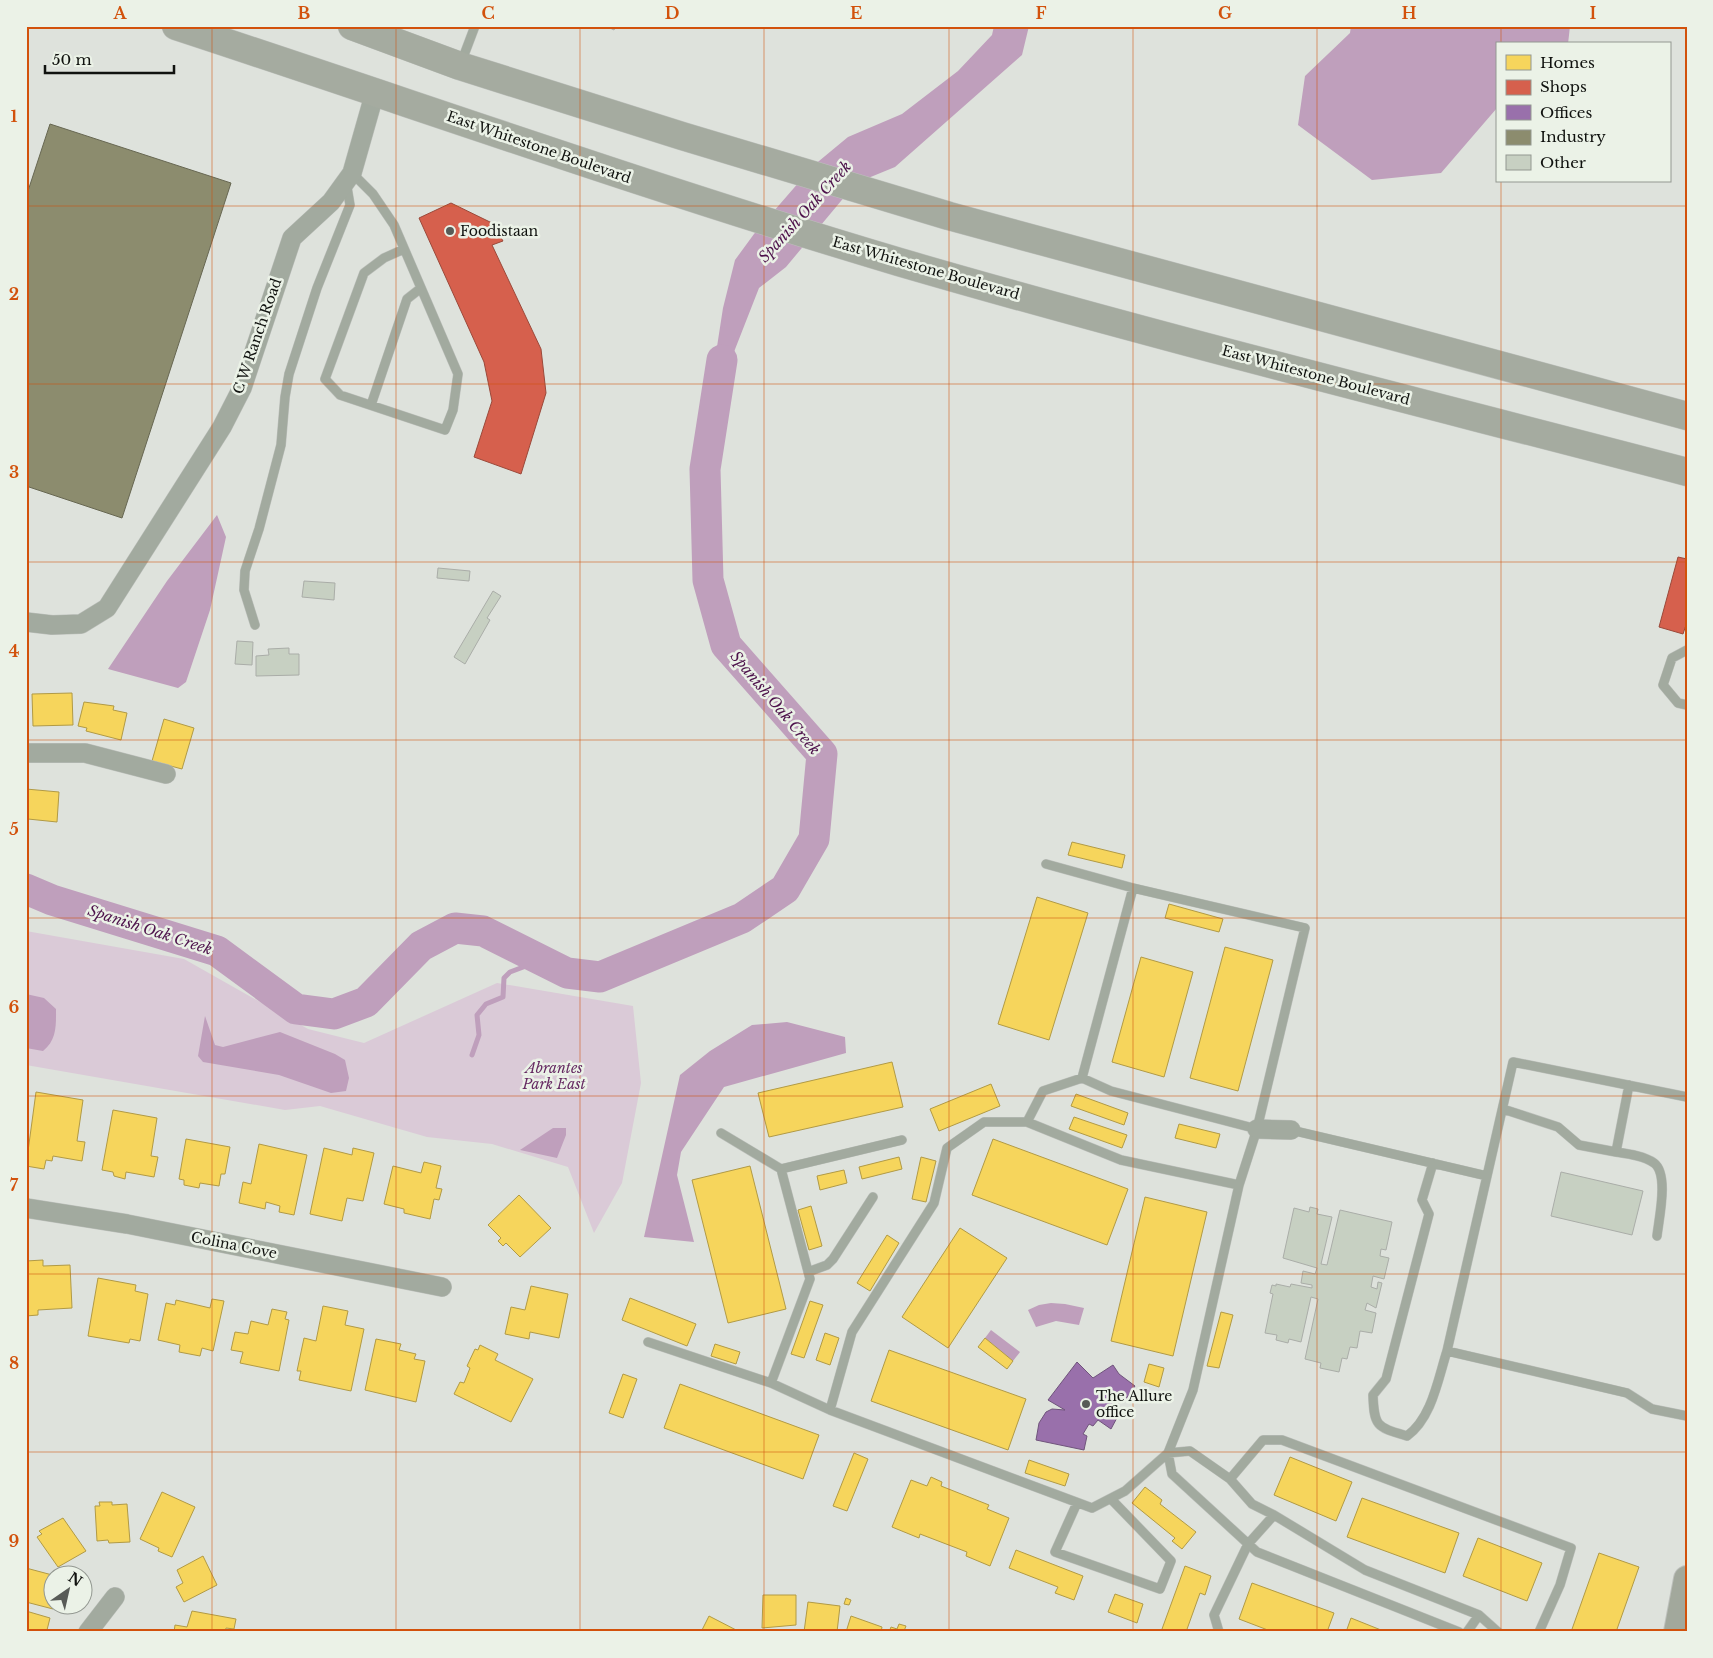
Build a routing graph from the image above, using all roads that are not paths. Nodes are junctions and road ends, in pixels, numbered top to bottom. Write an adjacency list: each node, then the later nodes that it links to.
1 (176, 26): 5 (main road, East Whitestone Boulevard)
2 (352, 26): 4 (main road)
3 (476, 26): 4 (lane)
4 (460, 66): 10 (main road)
5 (375, 92): 6 (street, C W Ranch Road); 11 (main road, East Whitestone Boulevard)
6 (349, 177): 7 (lane); 12 (street, C W Ranch Road); 13 (lane)
7 (404, 249): 8 (lane); 9 (lane)
8 (421, 288): 9 (lane); 9 (lane)
9 (371, 405)
10 (1687, 416)
11 (1687, 472)
12 (26, 622)
13 (255, 625)
14 (1687, 650): 15 (lane)
15 (1687, 705)
16 (26, 753): 17 (street)
17 (166, 774)
18 (1046, 864): 19 (lane)
19 (1133, 888): 20 (lane); 25 (lane)
20 (1082, 1078): 24 (lane); 25 (lane)
21 (1629, 1086): 22 (lane); 23 (lane); 29 (lane)
22 (1687, 1097)
23 (1503, 1109): 29 (lane); 32 (lane)
24 (1026, 1122): 33 (lane); 42 (lane)
25 (1257, 1130): 26 (street); 33 (lane)
26 (1291, 1130): 30 (lane)
27 (721, 1133): 31 (lane)
28 (902, 1140): 31 (lane)
29 (1616, 1152): 36 (lane)
30 (1433, 1163): 32 (lane); 40 (lane)
31 (781, 1169): 37 (lane)
32 (1487, 1176): 40 (lane)
33 (1240, 1185): 44 (lane)
34 (873, 1196): 37 (lane)
35 (26, 1208): 38 (street, Colina Cove)
36 (1657, 1236)
37 (808, 1272): 41 (lane)
38 (442, 1287)
39 (648, 1342): 41 (lane)
40 (1448, 1351): 43 (lane)
41 (771, 1383): 42 (lane)
42 (830, 1410): 47 (lane)
43 (1687, 1416)
44 (1168, 1452): 45 (lane); 46 (lane); 49 (lane)
45 (1230, 1479): 48 (lane); 58 (lane)
46 (1110, 1499): 47 (lane); 47 (lane)
47 (1077, 1503)
48 (1274, 1515): 49 (lane); 52 (lane)
49 (1248, 1544): 54 (lane); 55 (lane)
50 (1687, 1579): 59 (street)
51 (115, 1598): 53 (street)
52 (1479, 1615): 56 (lane); 57 (lane)
53 (88, 1632)
54 (1219, 1632)
55 (1459, 1632)
56 (1467, 1632)
57 (1498, 1632)
58 (1539, 1632)
59 (1677, 1632)

